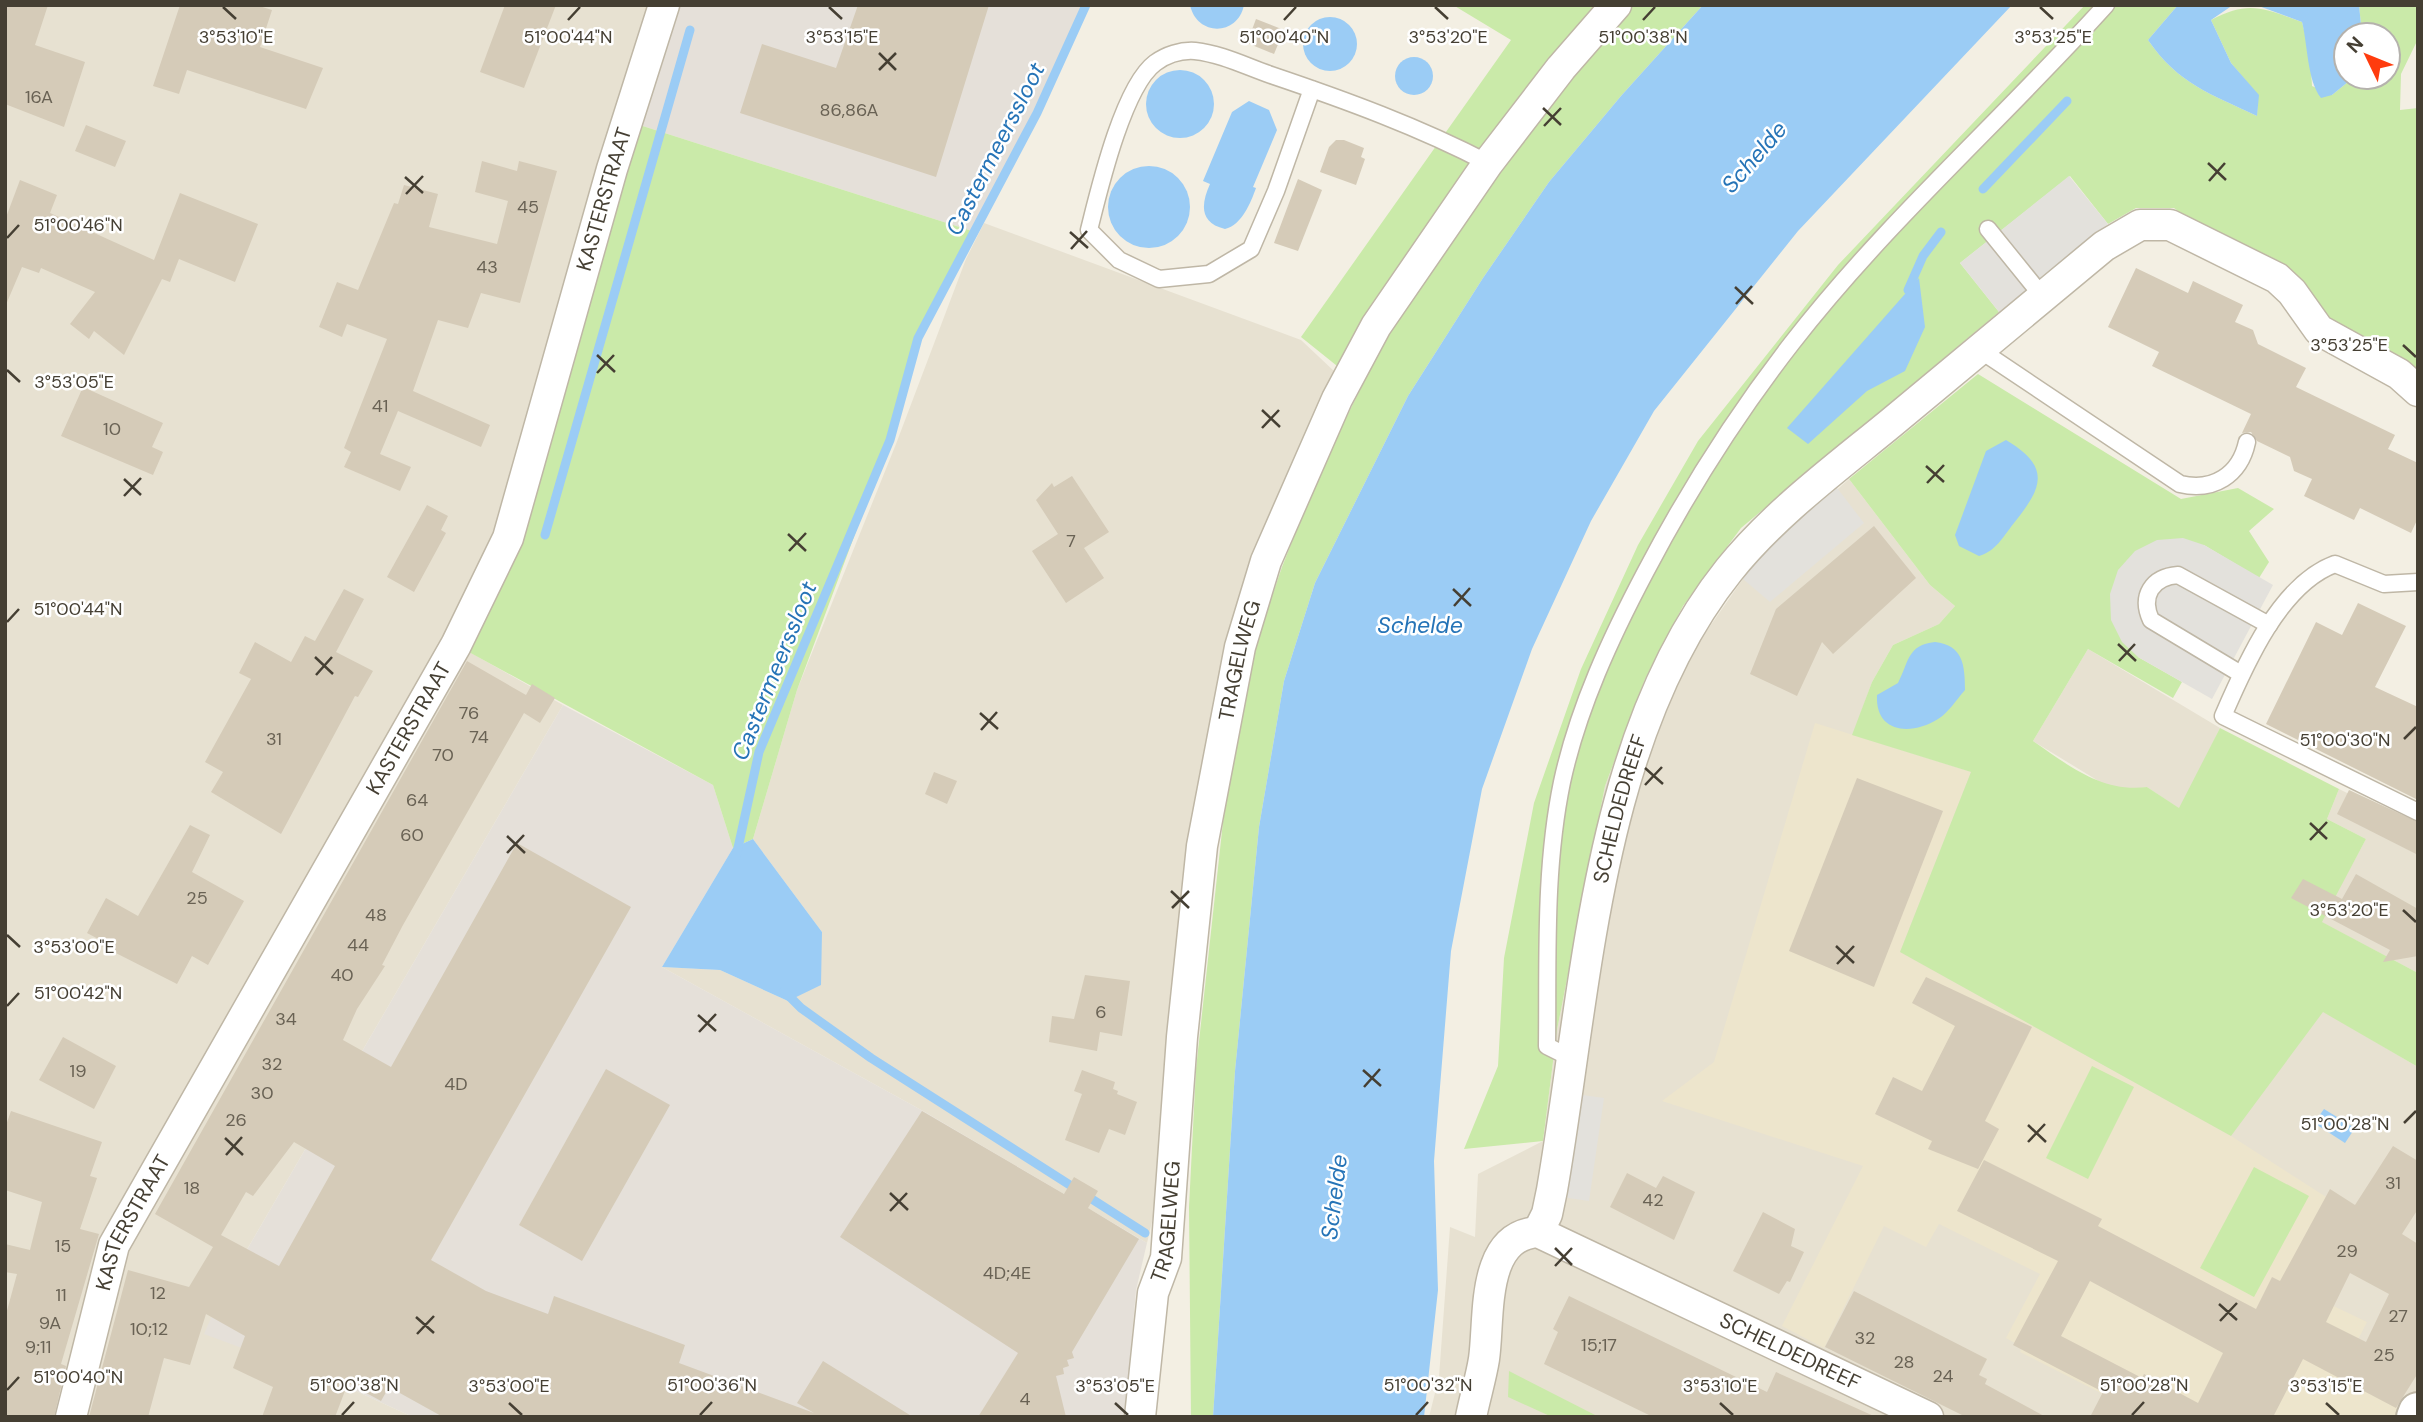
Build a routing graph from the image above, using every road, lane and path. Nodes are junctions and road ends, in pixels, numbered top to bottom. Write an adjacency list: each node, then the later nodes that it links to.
1 (664, 5): 17 (street, KASTERSTRAAT)
2 (1616, 5): 5 (street, TRAGELWEG)
3 (2106, 5): 15 (lane)
4 (1312, 89): 4 (lane); 5 (lane)
5 (1488, 163): 18 (street, TRAGELWEG)
6 (1987, 229): 7 (lane)
7 (2043, 298): 8 (street, SCHELDEDREEF); 9 (street, SCHELDEDREEF)
8 (1980, 350): 10 (lane); 15 (street, SCHELDEDREEF)
9 (2418, 391)
10 (2246, 442)
11 (2418, 582): 12 (lane)
12 (2269, 625): 13 (lane); 13 (lane)
13 (2241, 674): 14 (lane)
14 (2418, 812)
15 (1571, 1058): 16 (street, SCHELDEDREEF)
16 (1538, 1232): 19 (street); 20 (street, SCHELDEDREEF)
17 (71, 1417)
18 (1140, 1417)
19 (1471, 1417)
20 (1928, 1417)

